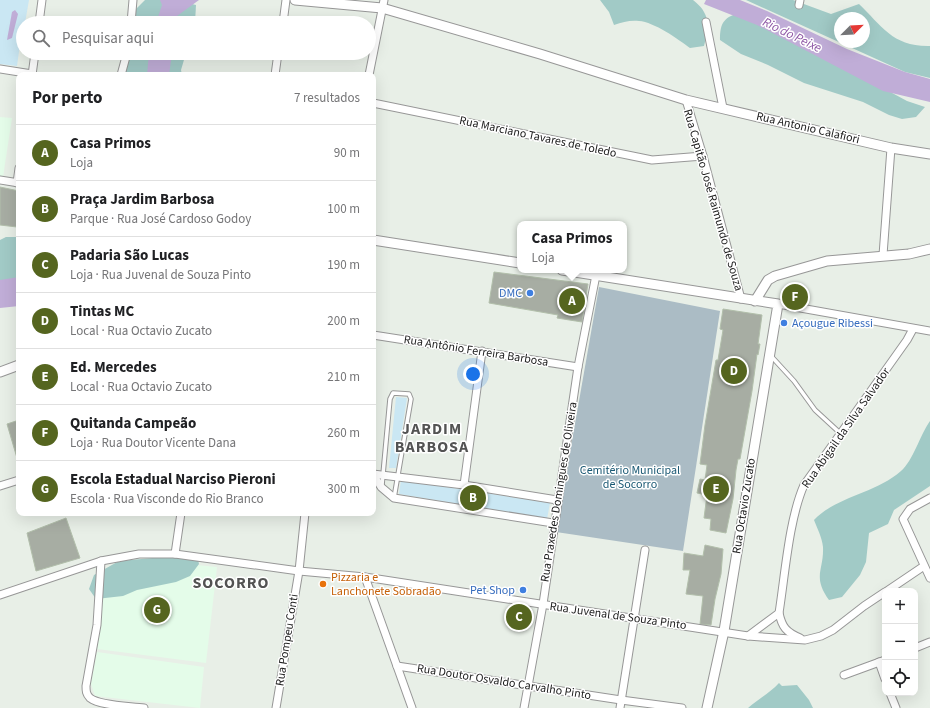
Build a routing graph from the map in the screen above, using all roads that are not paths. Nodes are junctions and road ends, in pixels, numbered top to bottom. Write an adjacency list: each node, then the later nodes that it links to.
1 (42, 0): 6 (street)
2 (133, 0): 7 (street)
3 (286, 0): 8 (street)
4 (295, 0): 5 (street, Rua Antonio Calafiori)
5 (383, 4): 10 (street); 21 (street, Rua Antonio Calafiori)
6 (40, 16)
7 (132, 16)
8 (284, 16)
9 (706, 22): 23 (street)
10 (376, 40)
11 (34, 60): 17 (street)
12 (125, 60): 18 (street)
13 (277, 60): 19 (street)
14 (372, 60): 20 (street)
15 (0, 69): 16 (street)
16 (19, 72)
17 (32, 72)
18 (122, 72)
19 (275, 72)
20 (370, 72)
21 (686, 100): 23 (street, Rua Antonio Calafiori); 26 (street, Rua Capitão José Raimundo de Souza)
22 (376, 104): 26 (street, Rua Marciano Tavares de Toledo)
23 (723, 108): 24 (street, Rua Antonio Calafiori)
24 (891, 148): 25 (street, Rua Antonio Calafiori); 31 (street)
25 (930, 154)
26 (703, 156): 35 (street, Rua Capitão José Raimundo de Souza)
27 (0, 180): 28 (street)
28 (16, 183)
29 (376, 240): 32 (street)
30 (930, 249): 31 (street)
31 (883, 255): 36 (street)
32 (517, 263)
33 (582, 273): 34 (street)
34 (596, 275): 35 (street); 44 (street, Rua Praxedes Domingues de Oliveira)
35 (741, 299): 36 (street)
36 (755, 301): 37 (street)
37 (778, 304): 38 (street); 42 (street, Rua Octavio Zucato)
38 (913, 328): 39 (street); 46 (street, Rua Abigail da Silva Salvador)
39 (930, 331)
40 (376, 335): 41 (street, Rua Antônio Ferreira Barbosa)
41 (482, 351): 44 (street, Rua Antônio Ferreira Barbosa); 52 (street)
42 (769, 354): 46 (lane); 74 (street, Rua Octavio Zucato)
43 (16, 367): 45 (street)
44 (578, 367): 57 (street, Rua Praxedes Domingues de Oliveira)
45 (0, 372)
46 (840, 433): 72 (street, Rua Abigail da Silva Salvador)
47 (376, 474): 48 (street)
48 (383, 475): 49 (street); 49 (lane); 54 (lane)
49 (397, 477): 52 (street); 55 (lane)
50 (376, 479): 54 (street)
51 (16, 481): 53 (street)
52 (464, 485): 57 (street)
53 (0, 486)
54 (381, 487): 55 (street)
55 (394, 498): 60 (street)
56 (930, 498): 64 (street)
57 (557, 500): 60 (street, Rua Praxedes Domingues de Oliveira)
58 (180, 516): 62 (street)
59 (305, 516): 65 (street, Rua Pompeu Conti)
60 (553, 523): 71 (street, Rua Praxedes Domingues de Oliveira)
61 (645, 550): 73 (street)
62 (174, 554): 63 (street, Rua Juvenal de Souza Pinto); 65 (street, Rua Juvenal de Souza Pinto)
63 (101, 561): 69 (street, Rua Juvenal de Souza Pinto); 85 (street)
64 (924, 566): 67 (street); 68 (street)
65 (299, 571): 66 (street, Rua Juvenal de Souza Pinto); 86 (street, Rua Pompeu Conti)
66 (365, 577): 71 (street, Rua Juvenal de Souza Pinto); 80 (street)
67 (930, 578)
68 (892, 588)
69 (0, 595)
70 (882, 595): 76 (street)
71 (542, 604): 73 (street, Rua Juvenal de Souza Pinto); 82 (street, Rua Praxedes Domingues de Oliveira)
72 (779, 613): 75 (street); 76 (street)
73 (635, 619): 74 (street, Rua Juvenal de Souza Pinto); 84 (street)
74 (724, 631): 75 (street, Rua Juvenal de Souza Pinto); 90 (street, Rua Octavio Zucato)
75 (748, 636): 76 (street, Rua Juvenal de Souza Pinto)
76 (806, 640)
77 (930, 642): 78 (street)
78 (918, 647)
79 (882, 661): 81 (street)
80 (397, 666): 82 (street, Rua Doutor Osvaldo Carvalho Pinto); 87 (street)
81 (844, 675)
82 (528, 685): 84 (street, Rua Doutor Osvaldo Carvalho Pinto); 88 (street, Rua Praxedes Domingues de Oliveira)
83 (891, 696): 91 (street)
84 (620, 704): 89 (street, Rua Doutor Osvaldo Carvalho Pinto)
85 (144, 708)
86 (276, 708)
87 (412, 708)
88 (524, 708)
89 (682, 708)
90 (707, 708)
91 (896, 708)

